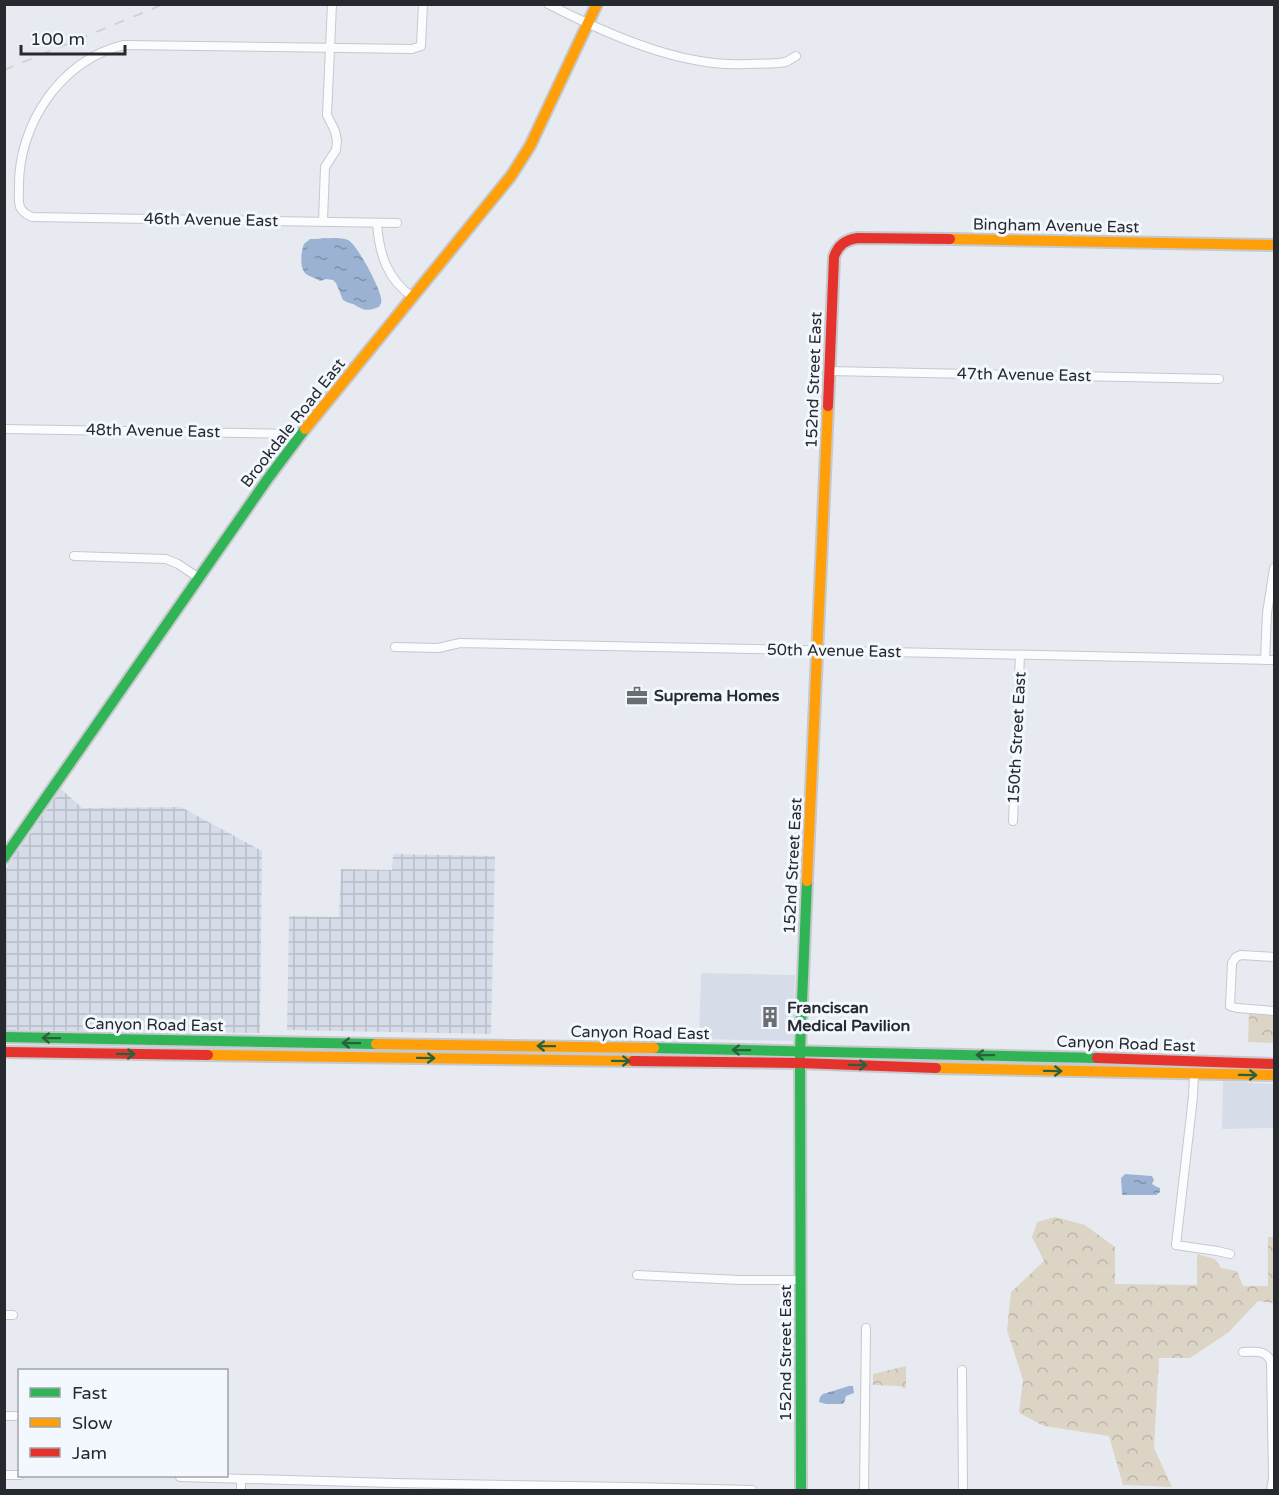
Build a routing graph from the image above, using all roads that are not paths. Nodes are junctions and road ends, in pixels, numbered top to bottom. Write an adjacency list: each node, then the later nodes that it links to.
1 (332, 4): 6 (street)
2 (423, 4): 6 (street)
3 (548, 4): 5 (street)
4 (597, 4): 5 (main road, Brookdale Road East)
5 (588, 25): 7 (street); 13 (main road, Brookdale Road East)
6 (330, 48): 8 (street); 8 (street, 46th Avenue East)
7 (796, 56)
8 (323, 221): 9 (street, 46th Avenue East)
9 (377, 223): 10 (street, 46th Avenue East); 13 (street)
10 (397, 223)
11 (840, 245): 12 (main road, Bingham Avenue East); 14 (main road, 152nd Street East)
12 (1275, 245)
13 (413, 297): 17 (main road, Brookdale Road East)
14 (829, 371): 15 (street, 47th Avenue East); 22 (main road, 152nd Street East)
15 (1219, 379)
16 (4, 429): 17 (street, 48th Avenue East)
17 (301, 434): 20 (main road, Brookdale Road East)
18 (74, 556): 20 (street)
19 (1275, 568): 24 (street)
20 (199, 578): 27 (main road, Brookdale Road East)
21 (395, 647): 22 (street, 50th Avenue East)
22 (817, 650): 23 (street, 50th Avenue East); 31 (main road, 152nd Street East)
23 (1020, 655): 24 (street, 50th Avenue East); 26 (street, 150th Street East)
24 (1265, 660): 25 (street, 50th Avenue East)
25 (1275, 660)
26 (1013, 821)
27 (4, 858)
28 (1275, 957): 29 (street)
29 (1275, 1011)
30 (4, 1037): 31 (main road, Canyon Road East, one-way to 30)
31 (800, 1051): 33 (main road, Canyon Road East, one-way to 31); 34 (main road, 152nd Street East)
32 (4, 1052): 34 (main road, Canyon Road East, one-way to 34)
33 (1178, 1060): 35 (main road, Canyon Road East); 36 (main road)
34 (800, 1063): 36 (main road, Canyon Road East, one-way to 36); 41 (main road, 152nd Street East)
35 (1275, 1064)
36 (1129, 1072): 37 (main road, Canyon Road East)
37 (1194, 1073): 38 (main road, Canyon Road East, one-way to 38); 39 (street)
38 (1275, 1075)
39 (1230, 1254)
40 (637, 1275): 41 (street)
41 (801, 1280): 53 (main road, 152nd Street East)
42 (866, 1328): 54 (street)
43 (1243, 1352): 56 (street)
44 (962, 1370): 55 (street)
45 (4, 1416): 46 (street)
46 (15, 1416)
47 (180, 1477): 48 (street)
48 (241, 1479): 49 (street); 51 (street)
49 (330, 1486): 50 (street)
50 (393, 1487): 52 (street)
51 (241, 1491)
52 (752, 1491)
53 (801, 1491)
54 (864, 1491)
55 (963, 1491)
56 (1271, 1491)

